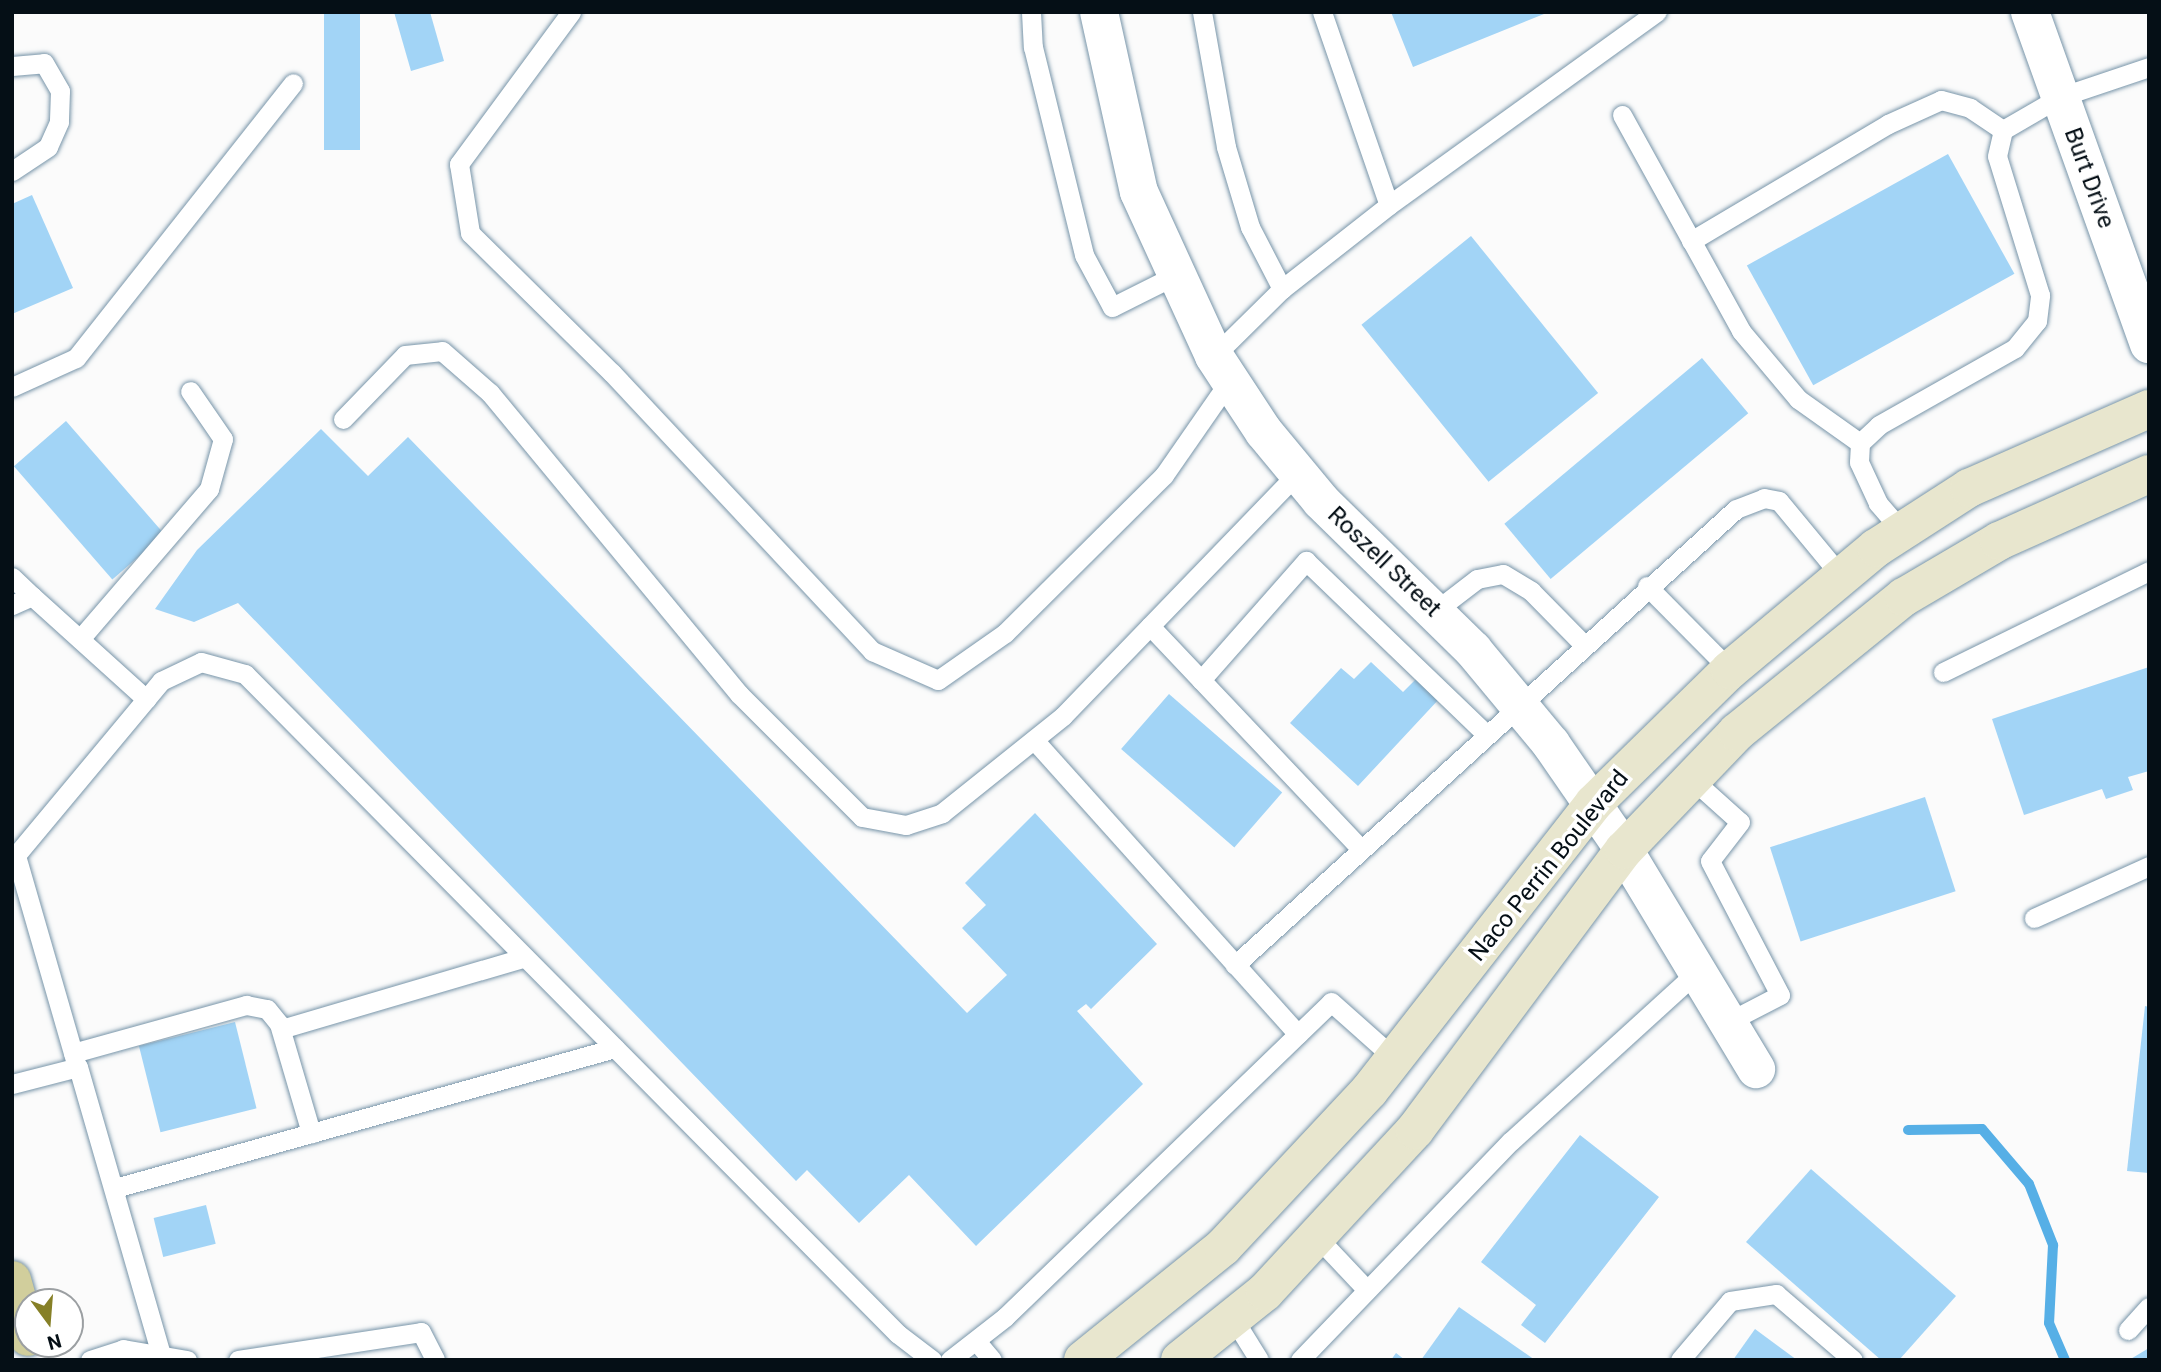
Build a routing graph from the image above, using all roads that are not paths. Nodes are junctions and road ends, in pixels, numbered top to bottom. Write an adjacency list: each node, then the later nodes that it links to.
1 (571, 12): 20 (lane)
2 (1031, 12): 17 (lane)
3 (1099, 12): 17 (street, Roszell Street)
4 (1202, 12): 18 (lane)
5 (1322, 12): 15 (lane)
6 (1657, 12): 15 (lane)
7 (2030, 12): 11 (street, Burt Drive)
8 (12, 66): 14 (lane)
9 (2149, 67): 11 (lane)
10 (293, 83): 21 (lane)
11 (2060, 96): 13 (lane); 19 (street, Burt Drive)
12 (1622, 116): 16 (lane)
13 (2003, 130): 16 (lane); 25 (lane)
14 (12, 171)
15 (1390, 205): 18 (lane)
16 (1691, 241): 25 (lane)
17 (1172, 277): 20 (street, Roszell Street)
18 (1282, 289): 20 (lane)
19 (2149, 345)
20 (1222, 368): 26 (street, Roszell Street)
21 (12, 387)
22 (190, 391): 37 (lane)
23 (2149, 409): 28 (main road, Naco Perrin Boulevard)
24 (343, 419): 45 (lane)
25 (1860, 443): 28 (lane)
26 (1298, 473): 35 (street, Roszell Street); 36 (lane)
27 (2149, 474): 46 (main road, Naco Perrin Boulevard)
28 (1902, 531): 30 (main road, Naco Perrin Boulevard)
29 (2149, 571): 40 (lane)
30 (1842, 576): 32 (lane); 39 (main road, Naco Perrin Boulevard)
31 (12, 577): 33 (lane)
32 (1647, 586): 38 (lane); 39 (lane)
33 (32, 596): 34 (lane); 37 (lane)
34 (12, 605)
35 (1434, 612): 38 (lane); 43 (street, Roszell Street)
36 (1150, 626): 41 (lane); 45 (lane)
37 (80, 639): 42 (lane)
38 (1583, 644): 43 (lane)
39 (1730, 670): 47 (main road, Naco Perrin Boulevard)
40 (1943, 672)
41 (1201, 680): 44 (lane); 48 (lane)
42 (146, 699): 50 (lane); 53 (lane)
43 (1518, 704): 44 (lane); 47 (street, Roszell Street)
44 (1485, 733): 48 (lane)
45 (1034, 740): 54 (lane)
46 (1692, 779): 49 (main road, Naco Perrin Boulevard); 56 (lane)
47 (1594, 803): 49 (street, Roszell Street); 60 (main road, Naco Perrin Boulevard)
48 (1361, 849): 54 (lane)
49 (1624, 850): 55 (street, Roszell Street); 66 (main road, Naco Perrin Boulevard)
50 (15, 860): 61 (lane)
51 (2149, 866): 52 (lane)
52 (2034, 918)
53 (525, 957): 57 (lane); 59 (lane)
54 (1235, 965): 58 (lane)
55 (1697, 972): 56 (street, Roszell Street); 67 (lane)
56 (1728, 1021): 62 (street, Roszell Street)
57 (281, 1029): 61 (lane); 64 (lane)
58 (1298, 1034): 60 (lane); 71 (lane)
59 (615, 1048): 64 (lane); 77 (lane)
60 (1394, 1058): 80 (main road, Naco Perrin Boulevard)
61 (75, 1060): 63 (lane); 65 (lane)
62 (1756, 1069)
63 (12, 1084)
64 (311, 1133): 65 (lane)
65 (115, 1188): 72 (lane)
66 (1316, 1236): 67 (lane); 69 (main road, Naco Perrin Boulevard)
67 (1367, 1290): 83 (lane)
68 (2149, 1307): 70 (lane)
69 (1233, 1318): 81 (main road, Naco Perrin Boulevard); 82 (lane)
70 (2128, 1330)
71 (977, 1342): 78 (lane); 79 (lane)
72 (161, 1354): 73 (lane); 74 (lane)
73 (90, 1360)
74 (187, 1360)
75 (237, 1360): 76 (lane)
76 (435, 1360)
77 (932, 1360)
78 (950, 1360)
79 (992, 1360)
80 (1083, 1360)
81 (1180, 1360)
82 (1259, 1360)
83 (1300, 1360)
84 (1679, 1360): 85 (lane)
85 (1853, 1360)

